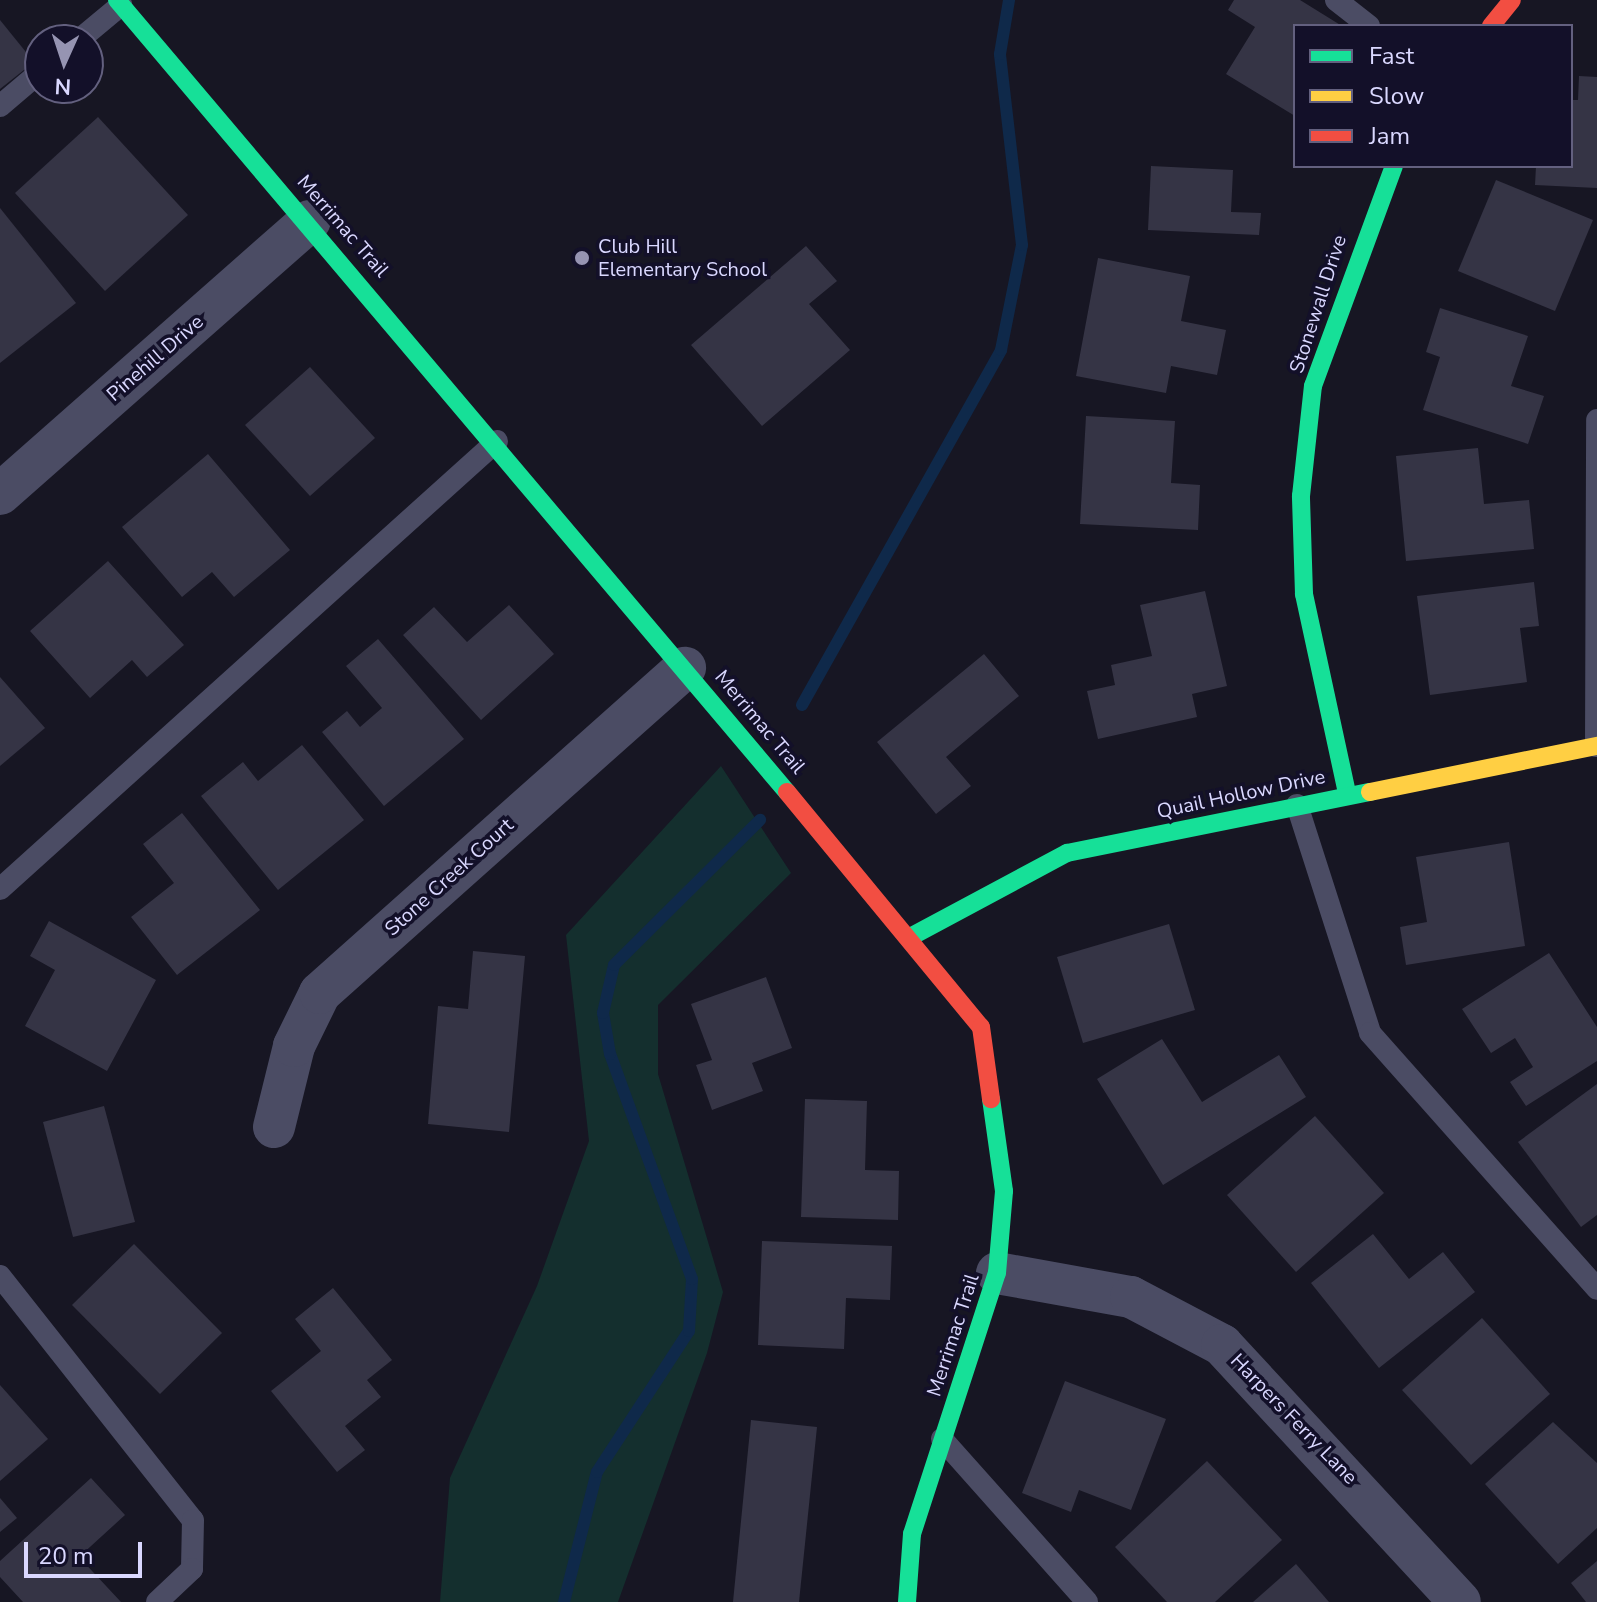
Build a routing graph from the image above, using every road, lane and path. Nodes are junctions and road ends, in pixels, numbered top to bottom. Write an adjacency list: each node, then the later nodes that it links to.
1 (1336, 0): 5 (lane)
2 (1512, 0): 6 (street)
3 (119, 2): 4 (lane); 10 (street, Merrimac Trail)
4 (96, 24)
5 (1366, 24)
6 (1493, 24)
7 (24, 86): 8 (lane)
8 (0, 106)
9 (1393, 168): 16 (street, Stonewall Drive)
10 (310, 221): 12 (street, Merrimac Trail); 13 (street, Pinehill Drive)
11 (1597, 420): 15 (lane)
12 (497, 441): 14 (street, Merrimac Trail); 18 (lane)
13 (0, 494)
14 (685, 668): 19 (street, Merrimac Trail); 20 (street, Stone Creek Court)
15 (1597, 748): 16 (street, Quail Hollow Drive)
16 (1347, 793): 17 (street, Quail Hollow Drive)
17 (1297, 805): 19 (street, Quail Hollow Drive); 23 (lane)
18 (0, 889)
19 (912, 936): 21 (street, Merrimac Trail)
20 (274, 1127)
21 (997, 1273): 24 (street, Merrimac Trail); 28 (street, Harpers Ferry Lane)
22 (0, 1276): 25 (lane)
23 (1597, 1289)
24 (942, 1439): 26 (street, Merrimac Trail); 27 (lane)
25 (157, 1602)
26 (907, 1602)
27 (1087, 1602)
28 (1460, 1602)

